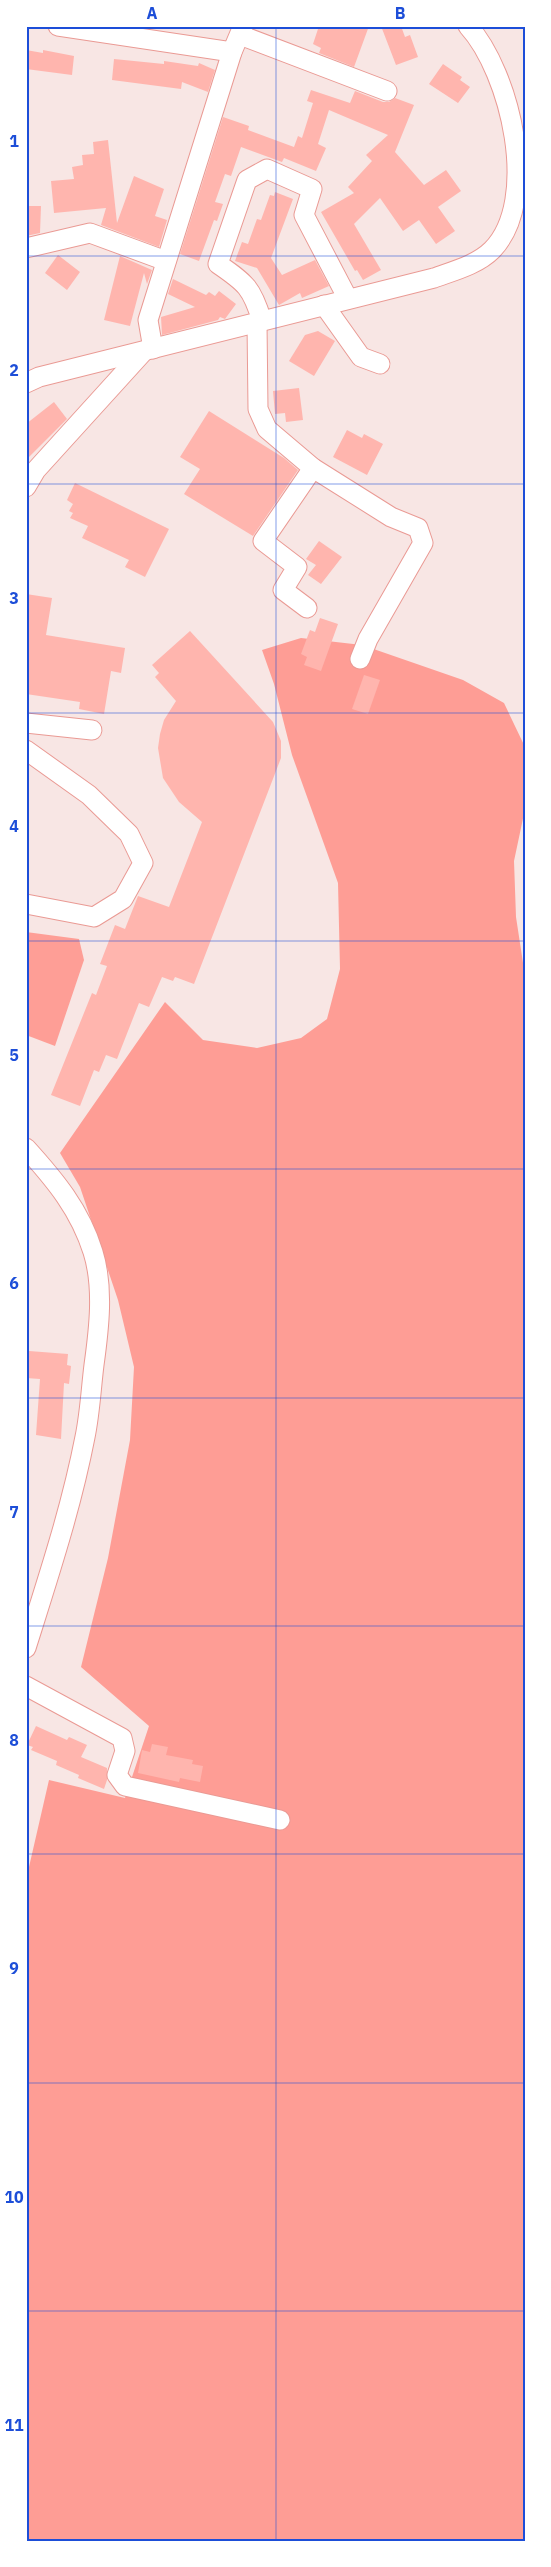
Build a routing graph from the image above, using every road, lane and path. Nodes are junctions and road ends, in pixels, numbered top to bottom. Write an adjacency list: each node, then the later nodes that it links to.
1 (58, 26): 4 (street)
2 (468, 26): 9 (street)
3 (241, 30): 5 (street); 6 (street)
4 (166, 34): 5 (street)
5 (232, 52): 8 (street)
6 (387, 91)
7 (26, 248): 8 (street)
8 (166, 261): 12 (street)
9 (348, 299): 10 (street); 11 (street)
10 (324, 305): 11 (street); 13 (street)
11 (259, 322): 12 (street); 15 (street)
12 (148, 350): 14 (street); 16 (street)
13 (380, 364)
14 (26, 383)
15 (313, 468): 17 (street); 18 (street)
16 (26, 487)
17 (307, 608)
18 (360, 659)
19 (26, 723): 20 (street)
20 (92, 730)
21 (26, 750): 22 (street)
22 (26, 904)
23 (26, 1148): 24 (street)
24 (26, 1648)
25 (26, 1686): 26 (street)
26 (280, 1820)

